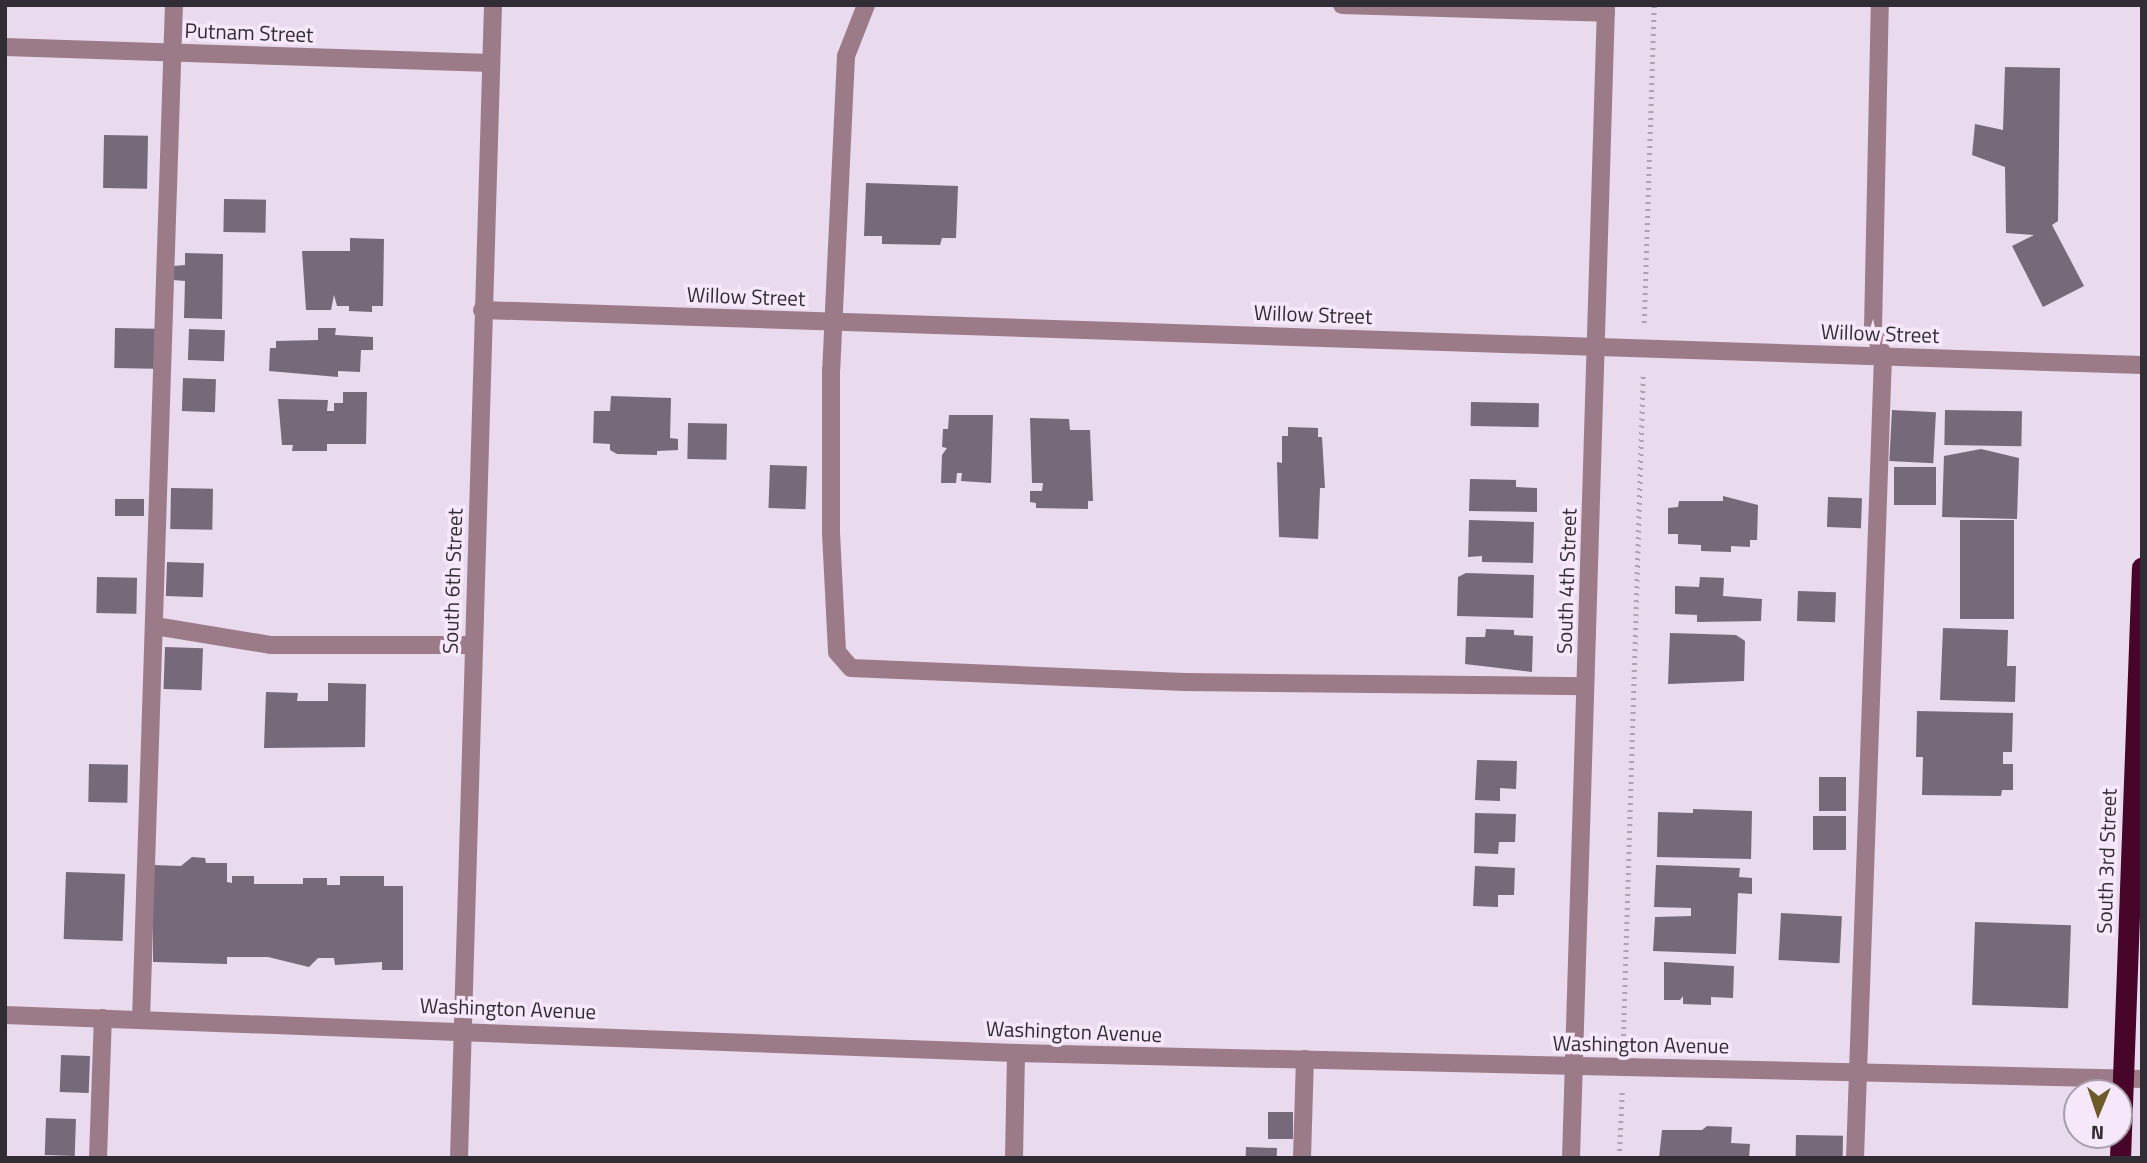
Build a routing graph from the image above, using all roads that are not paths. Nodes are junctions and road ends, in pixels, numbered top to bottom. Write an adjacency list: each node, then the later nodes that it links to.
1 (174, 5): 9 (street)
2 (493, 5): 10 (street, South 6th Street)
3 (866, 5): 12 (street)
4 (1342, 5): 5 (street)
5 (1355, 5): 7 (street)
6 (1880, 5): 14 (street)
7 (1606, 9): 13 (street, South 4th Street)
8 (5, 47): 9 (street, Putnam Street)
9 (172, 52): 10 (street, Putnam Street); 17 (street)
10 (491, 64): 11 (street, South 6th Street)
11 (482, 310): 12 (street, Willow Street); 18 (street, South 6th Street)
12 (833, 321): 13 (street, Willow Street); 19 (street)
13 (1597, 346): 14 (street, Willow Street); 19 (street, South 4th Street)
14 (1883, 356): 15 (street, Willow Street); 27 (street)
15 (2142, 365)
16 (2142, 567): 28 (highway, South 3rd Street)
17 (155, 626): 18 (street); 22 (street)
18 (473, 645): 23 (street, South 6th Street)
19 (1586, 686): 26 (street, South 4th Street)
20 (5, 1015): 21 (street, Washington Avenue)
21 (103, 1018): 22 (street, Washington Avenue); 29 (street)
22 (141, 1019): 23 (street, Washington Avenue)
23 (462, 1028): 24 (street, Washington Avenue); 30 (street, South 6th Street)
24 (1016, 1053): 25 (street, Washington Avenue); 31 (street)
25 (1305, 1059): 26 (street, Washington Avenue); 32 (street)
26 (1574, 1066): 27 (street, Washington Avenue); 33 (street, South 4th Street)
27 (1858, 1072): 28 (street, Washington Avenue); 34 (street)
28 (2132, 1079)
29 (98, 1158)
30 (458, 1158)
31 (1014, 1158)
32 (1302, 1158)
33 (1571, 1158)
34 (1855, 1158)

